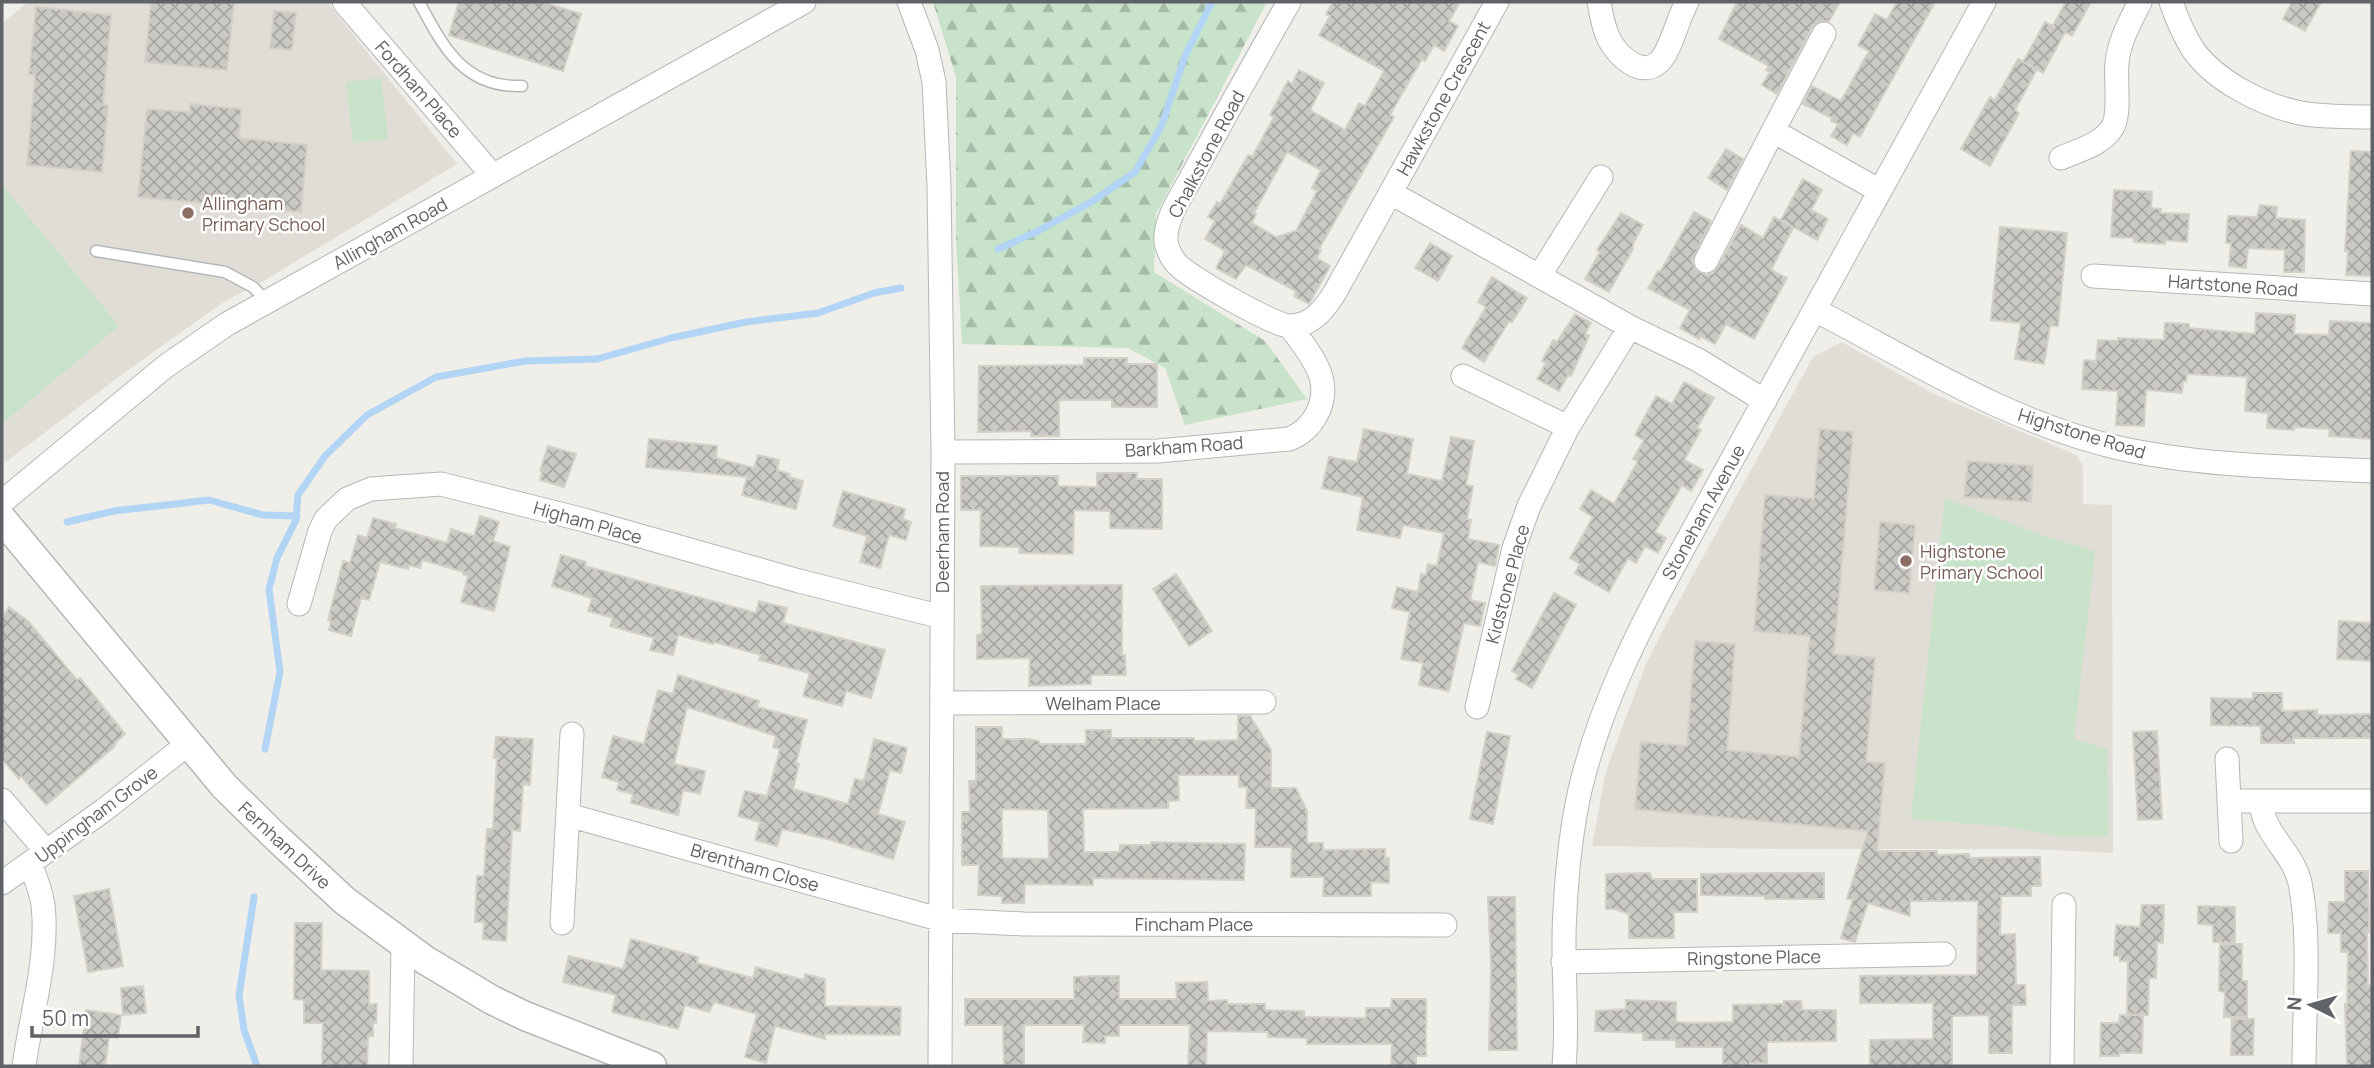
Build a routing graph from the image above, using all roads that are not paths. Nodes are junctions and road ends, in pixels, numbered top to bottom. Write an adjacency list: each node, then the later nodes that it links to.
1 (344, 2): 17 (street, Fordham Place)
2 (419, 2): 13 (lane)
3 (804, 2): 17 (street, Allingham Road)
4 (909, 2): 33 (street, Deerham Road)
5 (1289, 2): 28 (street, Chalkstone Road)
6 (1497, 2): 20 (street, Hawkstone Crescent)
7 (1599, 2): 11 (street)
8 (1984, 2): 19 (street, Stoneham Avenue)
9 (2140, 2): 16 (street)
10 (2171, 2): 14 (street)
11 (1685, 7)
12 (1824, 34): 15 (street)
13 (522, 86)
14 (2372, 117)
15 (1773, 131): 19 (street); 22 (street)
16 (2061, 158)
17 (494, 176): 26 (street, Allingham Road)
18 (1601, 177): 23 (street)
19 (1880, 191): 27 (street, Stoneham Avenue)
20 (1391, 193): 23 (street, Hawkstone Crescent); 28 (street)
21 (96, 251): 26 (lane)
22 (1706, 261)
23 (1540, 275): 29 (street, Hawkstone Crescent)
24 (2094, 276): 25 (street, Hartstone Road)
25 (2372, 294)
26 (267, 301): 35 (street, Allingham Road)
27 (1815, 310): 31 (street, Stoneham Avenue); 34 (street, Highstone Road)
28 (1290, 326): 33 (street, Barkham Road)
29 (1630, 327): 31 (street, Hawkstone Crescent); 32 (street, Kidstone Place)
30 (1463, 376): 32 (street)
31 (1765, 401): 59 (street, Stoneham Avenue)
32 (1568, 427): 41 (street, Kidstone Place)
33 (943, 452): 38 (street, Deerham Road)
34 (2372, 471)
35 (2, 502)
36 (2, 519): 43 (street, Fernham Drive)
37 (299, 604): 38 (street, Higham Place)
38 (942, 617): 40 (street, Deerham Road)
39 (1264, 702): 40 (street, Welham Place)
40 (942, 703): 54 (street, Deerham Road)
41 (1478, 707)
42 (572, 734): 49 (street)
43 (189, 743): 51 (street, Uppingham Grove); 57 (street, Fernham Drive)
44 (2227, 759): 46 (street)
45 (2, 800): 51 (street)
46 (2230, 801): 47 (street); 50 (street)
47 (2261, 801): 48 (street); 66 (street)
48 (2372, 801)
49 (568, 815): 54 (street, Brentham Close); 55 (street)
50 (2231, 841)
51 (38, 857): 52 (street, Uppingham Grove); 60 (street)
52 (2, 883)
53 (2064, 905): 65 (street)
54 (942, 920): 56 (street, Fincham Place); 63 (street, Deerham Road)
55 (562, 923)
56 (1446, 925)
57 (402, 944): 61 (street); 62 (street, Fernham Drive)
58 (1944, 954): 59 (street, Ringstone Place)
59 (1563, 962): 64 (street, Stoneham Avenue)
60 (24, 1066)
61 (401, 1066)
62 (652, 1066)
63 (940, 1066)
64 (1564, 1066)
65 (2062, 1066)
66 (2304, 1066)

